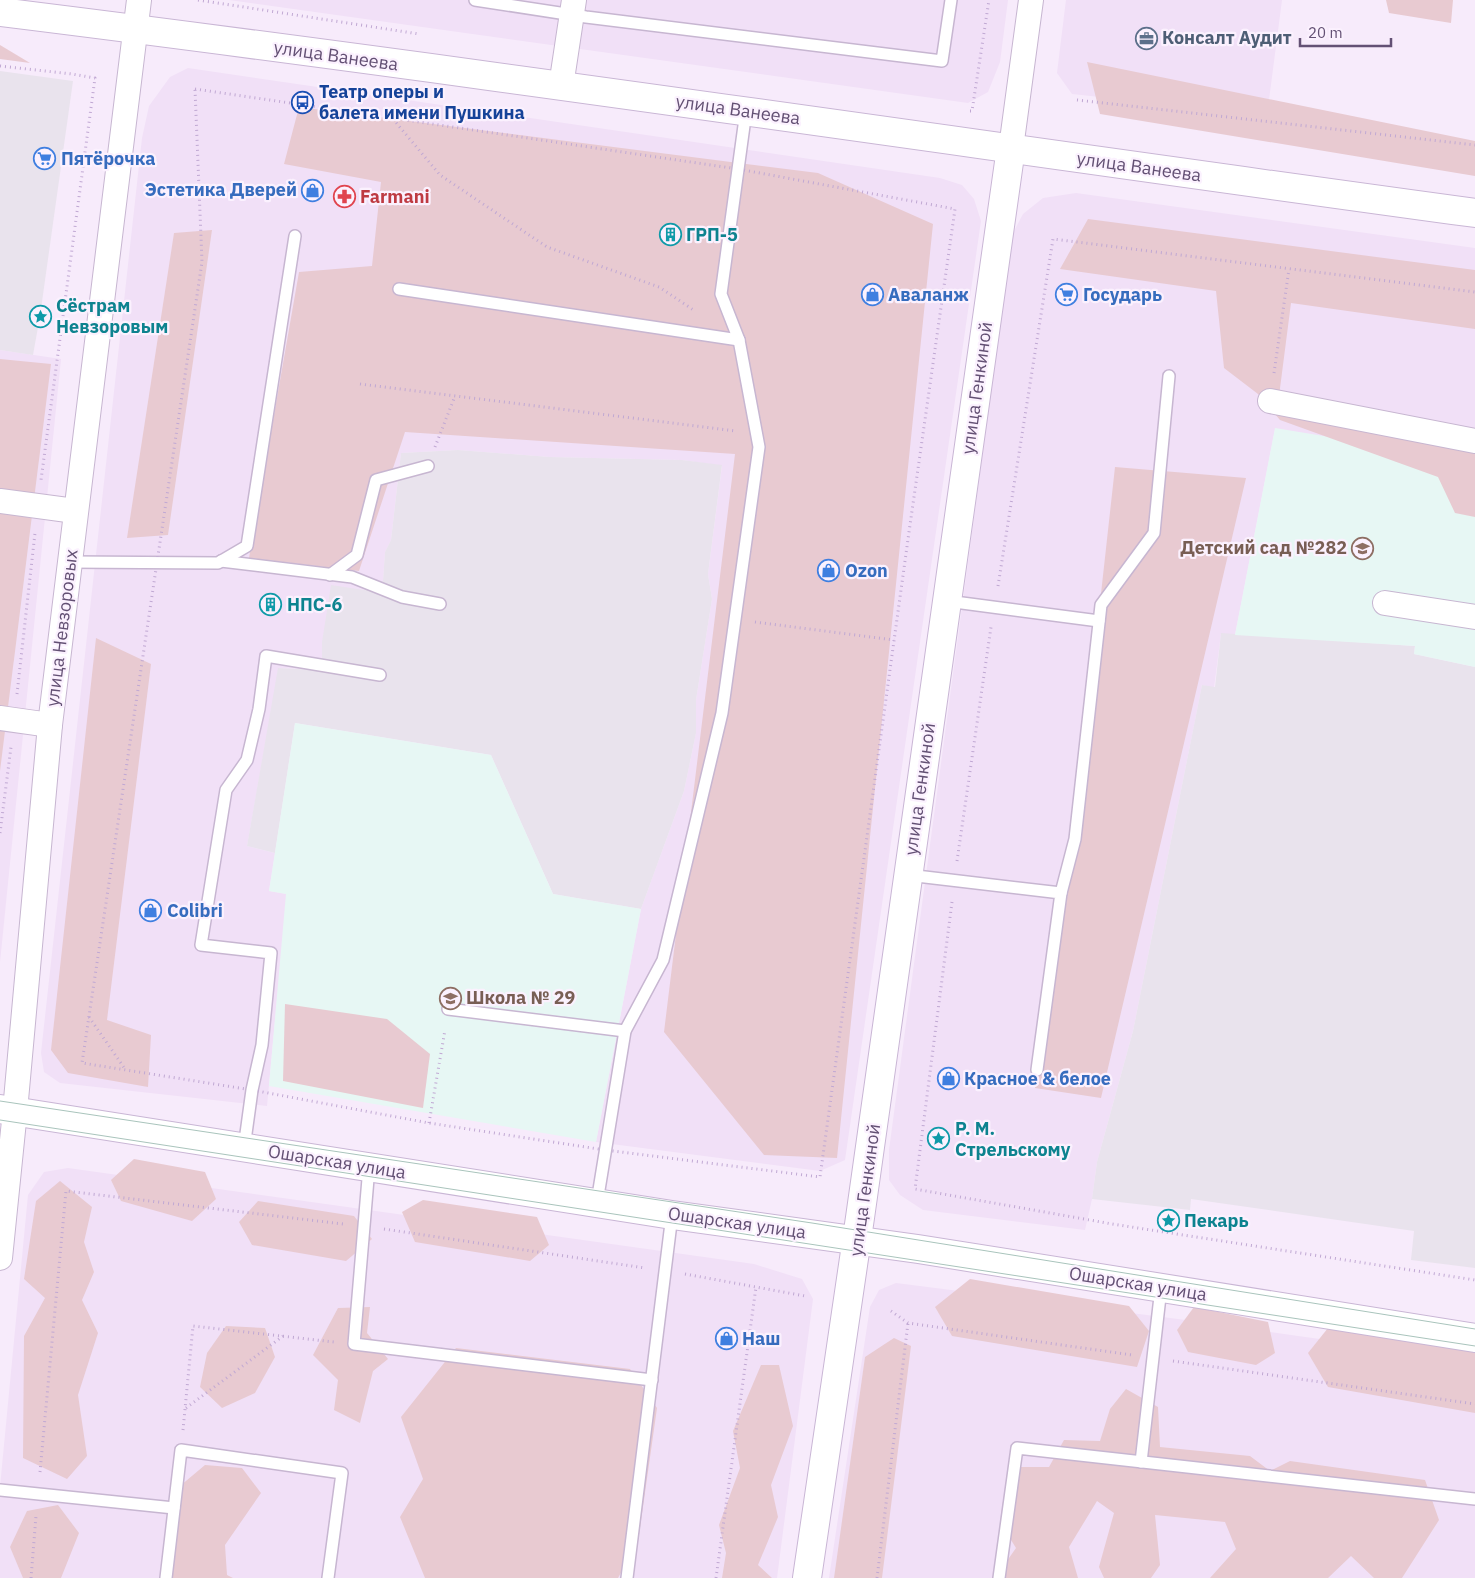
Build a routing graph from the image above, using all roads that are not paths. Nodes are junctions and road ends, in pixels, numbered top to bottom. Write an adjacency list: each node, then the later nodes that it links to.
1 (139, 0): 7 (street, улица Невзоровых)
2 (475, 0): 5 (lane)
3 (952, 0): 5 (lane)
4 (1031, 0): 10 (street, улица Генкиной)
5 (573, 7): 8 (street)
6 (0, 12): 7 (street, улица Ванеева)
7 (134, 28): 8 (street, улица Ванеева); 20 (street, улица Невзоровых)
8 (562, 86): 9 (street, улица Ванеева)
9 (746, 111): 10 (street, улица Ванеева); 14 (lane)
10 (1011, 148): 11 (street, улица Ванеева); 24 (street, улица Генкиной)
11 (1475, 213)
12 (295, 236): 21 (lane)
13 (399, 289): 14 (lane)
14 (739, 340): 35 (lane)
15 (1170, 376): 28 (lane)
16 (1270, 401): 17 (street)
17 (1475, 441)
18 (428, 466): 23 (lane)
19 (0, 501): 20 (street)
20 (75, 511): 22 (street, улица Невзоровых)
21 (221, 561): 22 (lane); 23 (lane)
22 (69, 562): 31 (street, улица Невзоровых)
23 (330, 574): 26 (lane)
24 (946, 600): 28 (lane); 32 (street, улица Генкиной)
25 (1385, 603): 27 (street)
26 (440, 604)
27 (1475, 617)
28 (1099, 621): 33 (lane)
29 (380, 675): 38 (lane)
30 (7, 719): 31 (street)
31 (50, 725): 37 (street, улица Невзоровых)
32 (908, 875): 33 (lane); 42 (street, улица Генкиной)
33 (1061, 893): 36 (lane)
34 (448, 1009): 35 (lane)
35 (625, 1031): 40 (lane)
36 (1037, 1070)
37 (8, 1110): 38 (street, Ошарская улица); 43 (street, улица Невзоровых)
38 (244, 1148): 39 (street, Ошарская улица)
39 (369, 1166): 40 (street, Ошарская улица); 46 (lane)
40 (597, 1202): 41 (street, Ошарская улица)
41 (672, 1215): 42 (street, Ошарская улица); 46 (lane)
42 (858, 1241): 44 (street, Ошарская улица); 54 (street, улица Генкиной)
43 (0, 1258)
44 (1161, 1288): 45 (street, Ошарская улица); 47 (lane)
45 (1475, 1338)
46 (652, 1380): 53 (lane)
47 (1141, 1462): 49 (lane); 55 (lane)
48 (0, 1490): 50 (lane)
49 (1475, 1499)
50 (174, 1508): 51 (lane); 52 (lane)
51 (166, 1578)
52 (328, 1578)
53 (627, 1578)
54 (807, 1578)
55 (999, 1578)

